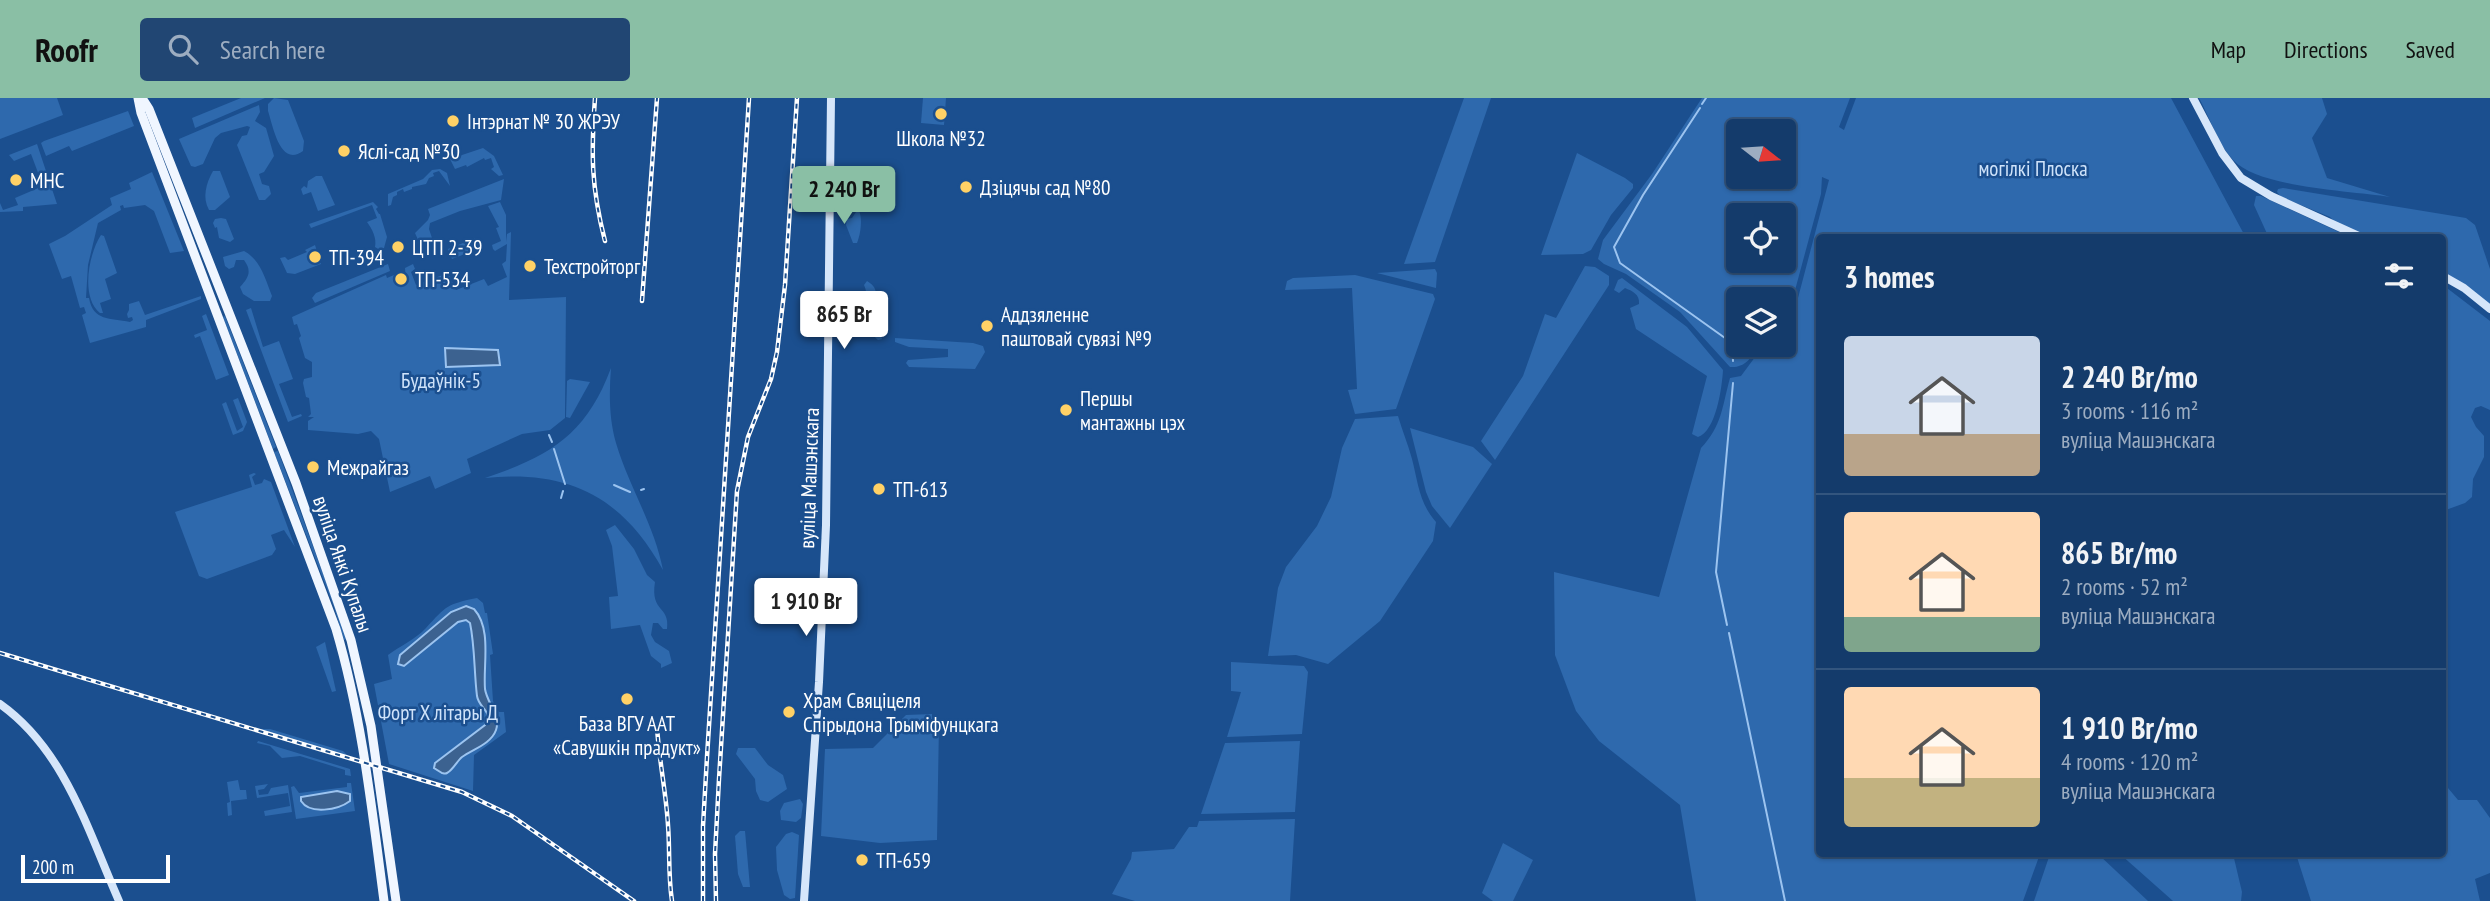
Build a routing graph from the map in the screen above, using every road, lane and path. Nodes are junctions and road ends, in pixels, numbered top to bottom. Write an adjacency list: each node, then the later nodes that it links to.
1 (140, 98): 6 (main road, вуліца Янкі Купалы); 7 (main road, вуліца Янкі Купалы)
2 (831, 98): 15 (main road, вуліца Машэнскага)
3 (2193, 98): 4 (main road)
4 (2354, 234)
5 (2446, 278): 8 (main road)
6 (224, 298): 7 (main road); 9 (main road, вуліца Янкі Купалы)
7 (213, 302): 10 (main road, вуліца Янкі Купалы)
8 (2490, 309)
9 (355, 651): 10 (main road); 14 (main road, вуліца Янкі Купалы)
10 (343, 654): 13 (main road, вуліца Янкі Купалы)
11 (0, 704): 12 (main road)
12 (119, 901)
13 (384, 901)
14 (396, 901)
15 (804, 901)

